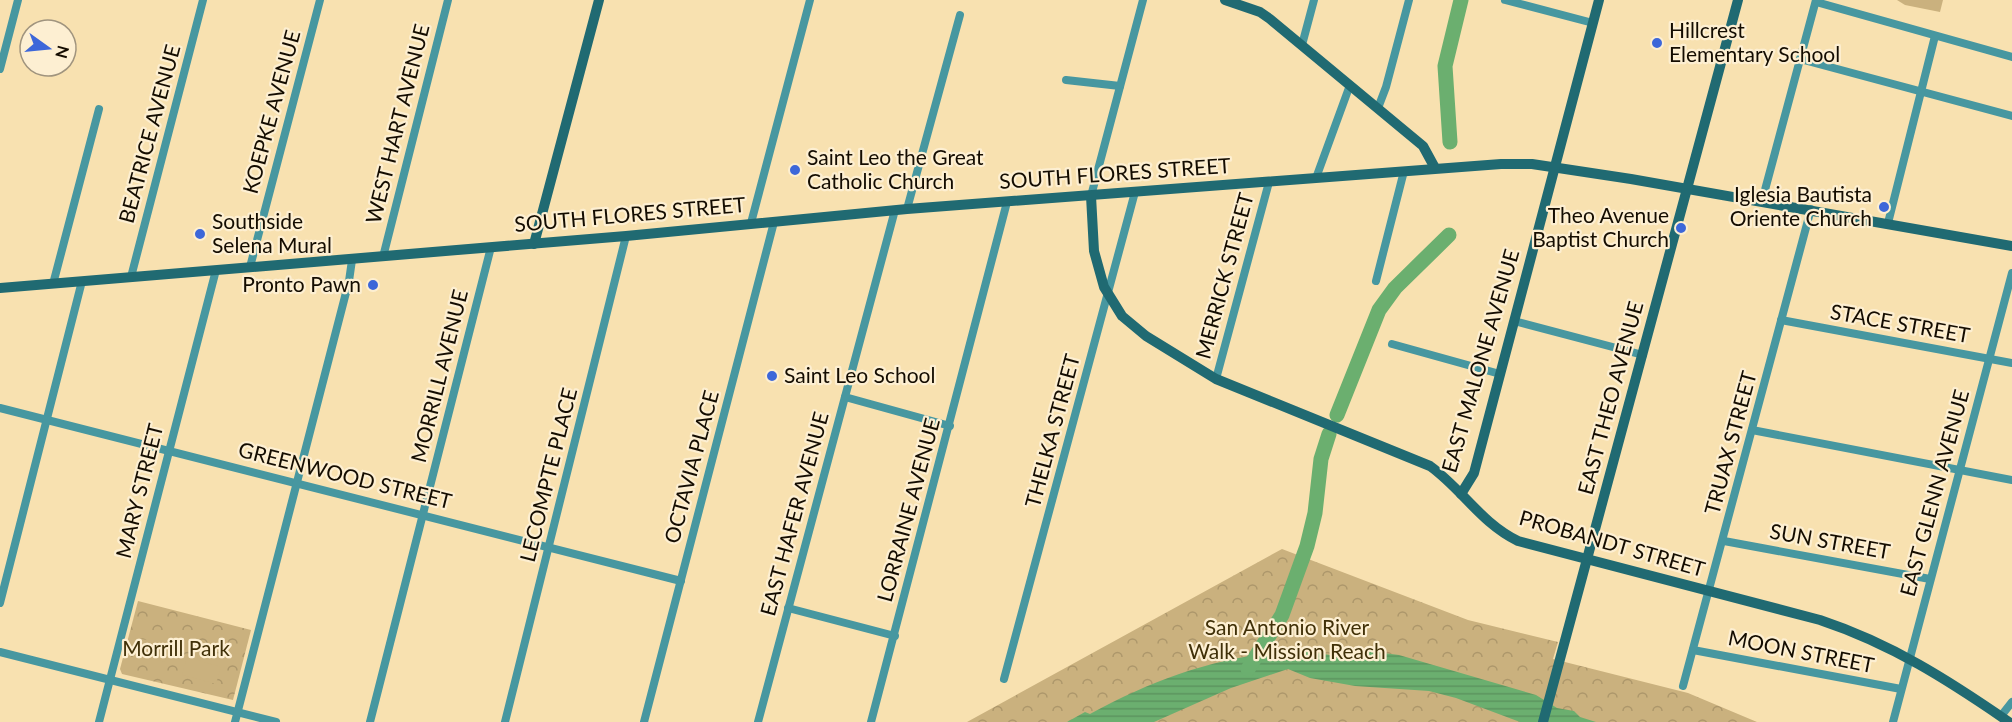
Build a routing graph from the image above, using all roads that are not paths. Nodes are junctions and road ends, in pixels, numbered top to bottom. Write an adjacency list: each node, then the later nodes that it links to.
1 (18, 0): 21 (street)
2 (203, 0): 54 (street, BEATRICE AVENUE)
3 (320, 0): 51 (street, KOEPKE AVENUE)
4 (448, 0): 49 (street, WEST HART AVENUE)
5 (599, 0): 46 (main road)
6 (810, 0): 44 (street)
7 (1143, 0): 24 (street)
8 (1225, 0): 18 (main road)
9 (1314, 0): 18 (street)
10 (1409, 0): 26 (street)
11 (1505, 0): 16 (street)
12 (1599, 0): 16 (main road, EAST MALONE AVENUE)
13 (1738, 0): 34 (main road, EAST THEO AVENUE)
14 (1816, 1): 17 (street); 20 (street)
15 (960, 15): 39 (street)
16 (1593, 23): 29 (main road, EAST MALONE AVENUE)
17 (1935, 36): 19 (street); 25 (street)
18 (1302, 45): 23 (main road)
19 (2012, 57)
20 (1800, 59): 25 (street); 37 (street)
21 (0, 69)
22 (1066, 80): 24 (street)
23 (1350, 85): 26 (main road); 32 (street)
24 (1120, 86): 36 (street)
25 (1921, 92): 28 (street); 43 (street)
26 (1378, 108): 30 (main road)
27 (99, 109): 57 (street)
28 (2012, 116)
29 (1554, 167): 30 (main road, SOUTH FLORES STREET); 34 (main road, SOUTH FLORES STREET); 61 (main road, EAST MALONE AVENUE)
30 (1435, 168): 31 (main road, SOUTH FLORES STREET)
31 (1404, 171): 32 (main road, SOUTH FLORES STREET); 56 (street)
32 (1316, 178): 33 (main road, SOUTH FLORES STREET)
33 (1269, 182): 35 (main road, SOUTH FLORES STREET); 67 (street, MERRICK STREET)
34 (1688, 189): 37 (main road, SOUTH FLORES STREET); 63 (main road, EAST THEO AVENUE)
35 (1135, 192): 36 (main road, SOUTH FLORES STREET); 59 (street, THELKA STREET)
36 (1091, 196): 38 (main road, SOUTH FLORES STREET); 59 (main road, PROBANDT STREET)
37 (1762, 201): 40 (main road, SOUTH FLORES STREET)
38 (1007, 202): 39 (main road, SOUTH FLORES STREET); 71 (street, LORRAINE AVENUE)
39 (907, 209): 41 (main road, SOUTH FLORES STREET)
40 (1810, 209): 43 (main road, SOUTH FLORES STREET); 60 (street, TRUAX STREET)
41 (895, 210): 42 (main road, SOUTH FLORES STREET); 68 (street, EAST HAFER AVENUE)
42 (774, 222): 44 (main road, SOUTH FLORES STREET); 83 (street, OCTAVIA PLACE)
43 (1888, 223): 47 (main road, SOUTH FLORES STREET)
44 (751, 224): 45 (main road, SOUTH FLORES STREET)
45 (626, 236): 46 (main road, SOUTH FLORES STREET); 80 (street, LECOMPTE PLACE)
46 (534, 244): 48 (main road, SOUTH FLORES STREET)
47 (2012, 246)
48 (491, 247): 49 (main road, SOUTH FLORES STREET); 78 (street, MORRILL AVENUE)
49 (383, 257): 50 (main road, SOUTH FLORES STREET)
50 (352, 260): 51 (main road, SOUTH FLORES STREET); 76 (street)
51 (250, 267): 52 (main road, SOUTH FLORES STREET)
52 (216, 270): 54 (main road, SOUTH FLORES STREET); 73 (street, MARY STREET)
53 (2012, 273): 64 (street, EAST GLENN AVENUE)
54 (131, 277): 55 (main road, SOUTH FLORES STREET)
55 (82, 281): 57 (main road, SOUTH FLORES STREET); 70 (street)
56 (1376, 281)
57 (53, 284): 58 (main road, SOUTH FLORES STREET)
58 (0, 288)
59 (1108, 295): 67 (main road, PROBANDT STREET); 91 (street, THELKA STREET)
60 (1781, 320): 64 (street, STACE STREET); 72 (street, TRUAX STREET)
61 (1514, 321): 63 (street); 66 (main road, EAST MALONE AVENUE)
62 (1392, 344): 66 (street)
63 (1643, 355): 81 (main road, EAST THEO AVENUE)
64 (1990, 359): 65 (street, STACE STREET); 74 (street, EAST GLENN AVENUE)
65 (2012, 363)
66 (1500, 374): 77 (main road, EAST MALONE AVENUE)
67 (1216, 379): 77 (main road, PROBANDT STREET)
68 (845, 397): 71 (street); 86 (street, EAST HAFER AVENUE)
69 (0, 408): 70 (street, GREENWOOD STREET)
70 (47, 420): 73 (street, GREENWOOD STREET); 85 (street)
71 (950, 426): 87 (street, LORRAINE AVENUE)
72 (1752, 430): 74 (street); 79 (street, TRUAX STREET)
73 (169, 451): 76 (street, GREENWOOD STREET); 92 (street, MARY STREET)
74 (1959, 470): 75 (street); 82 (street, EAST GLENN AVENUE)
75 (2012, 480)
76 (297, 482): 78 (street, GREENWOOD STREET); 96 (street)
77 (1461, 494): 81 (main road, PROBANDT STREET)
78 (424, 515): 80 (street, GREENWOOD STREET); 101 (street, MORRILL AVENUE)
79 (1724, 541): 82 (street, SUN STREET); 84 (street, TRUAX STREET)
80 (549, 547): 83 (street, GREENWOOD STREET); 102 (street, LECOMPTE PLACE)
81 (1588, 560): 84 (main road, PROBANDT STREET); 106 (main road, EAST THEO AVENUE)
82 (1930, 579): 90 (street, EAST GLENN AVENUE)
83 (681, 581): 103 (street, OCTAVIA PLACE)
84 (1710, 591): 88 (street, TRUAX STREET); 90 (main road, PROBANDT STREET)
85 (0, 603)
86 (789, 608): 87 (street); 104 (street, EAST HAFER AVENUE)
87 (895, 636): 105 (street, LORRAINE AVENUE)
88 (1693, 650): 93 (street, TRUAX STREET); 94 (street, MOON STREET)
89 (0, 652): 92 (street)
90 (1909, 657): 94 (street, EAST GLENN AVENUE); 97 (main road, PROBANDT STREET)
91 (1004, 679)
92 (110, 680): 96 (street); 98 (street, MARY STREET)
93 (1683, 686)
94 (1901, 689): 107 (street, EAST GLENN AVENUE)
95 (2012, 703): 97 (street, PROBANDT STREET)
96 (238, 712): 99 (street); 100 (street)
97 (2005, 719)
98 (99, 722)
99 (235, 722)
100 (276, 722)
101 (370, 722)
102 (505, 722)
103 (644, 722)
104 (758, 722)
105 (871, 722)
106 (1543, 722)
107 (1893, 722)

